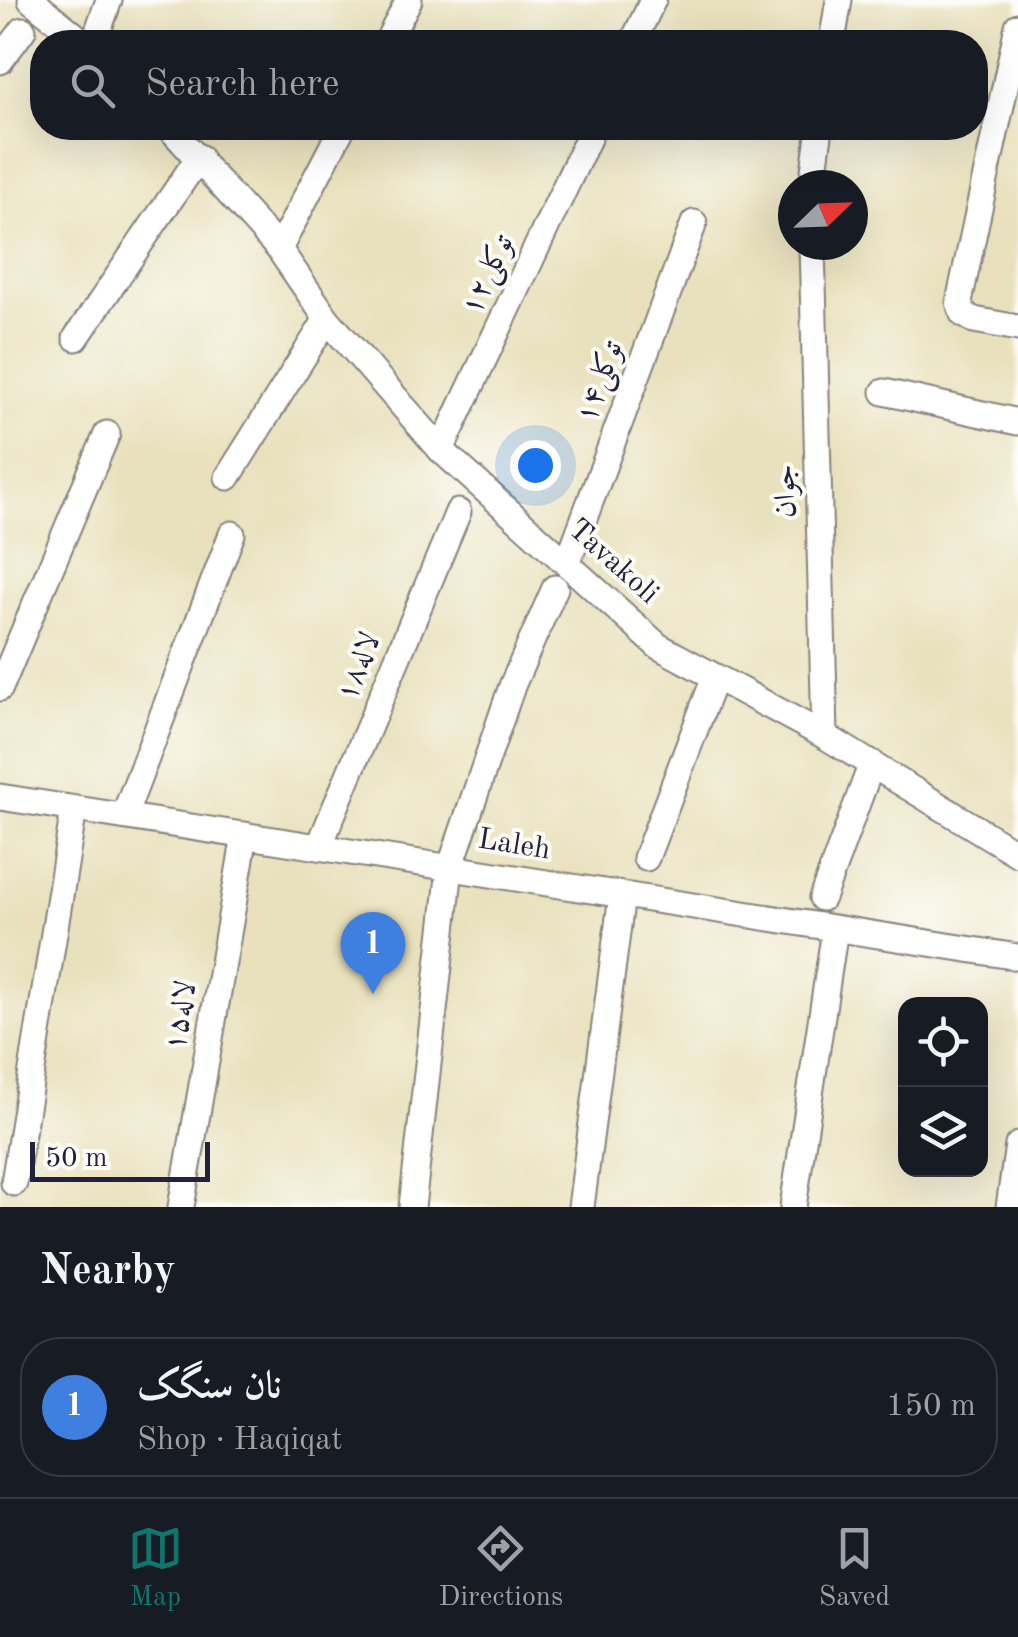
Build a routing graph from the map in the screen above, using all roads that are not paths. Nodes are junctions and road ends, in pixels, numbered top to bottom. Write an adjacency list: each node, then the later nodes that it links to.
1 (31, 0): 8 (street)
2 (109, 0): 9 (street)
3 (409, 0): 10 (street)
4 (653, 0): 11 (street)
5 (838, 0): 12 (street)
6 (1018, 26): 24 (street)
7 (22, 30): 13 (street)
8 (68, 30)
9 (98, 30)
10 (393, 30)
11 (639, 30)
12 (834, 30)
13 (0, 61)
14 (182, 140): 18 (street, Tavakoli)
15 (336, 140): 21 (street)
16 (587, 140): 29 (street, توکلی۱۲)
17 (818, 140): 19 (street)
18 (199, 157): 21 (street, Tavakoli); 25 (street)
19 (814, 170)
20 (694, 223): 33 (street, توکلی۱۴)
21 (279, 249): 23 (street, Tavakoli)
22 (812, 260): 37 (street, جوان)
23 (327, 318): 29 (street, Tavakoli); 30 (street)
24 (1018, 328)
25 (76, 338)
26 (884, 392): 27 (street)
27 (1018, 422)
28 (107, 434): 36 (street)
29 (441, 450): 33 (street, Tavakoli)
30 (228, 477)
31 (458, 512): 43 (street, لاله۱۸)
32 (232, 534): 41 (street)
33 (567, 564): 35 (street, Tavakoli)
34 (555, 588): 46 (street)
35 (715, 677): 37 (street, Tavakoli); 45 (street)
36 (0, 688)
37 (825, 736): 38 (street, Tavakoli)
38 (872, 763): 44 (street, Tavakoli); 48 (street)
39 (1, 790): 40 (street, Laleh)
40 (74, 808): 41 (street, Laleh); 52 (street)
41 (124, 816): 42 (street, Laleh)
42 (244, 835): 43 (street, Laleh); 53 (street, لاله۱۵)
43 (319, 847): 46 (street, Laleh)
44 (1018, 854)
45 (646, 858)
46 (450, 868): 47 (street, Laleh); 54 (street)
47 (622, 895): 49 (street, Laleh); 55 (street)
48 (822, 898)
49 (835, 928): 50 (street, Laleh); 56 (street)
50 (1018, 958)
51 (1018, 1145): 57 (street)
52 (14, 1182)
53 (182, 1207)
54 (412, 1207)
55 (581, 1207)
56 (792, 1207)
57 (1009, 1207)

